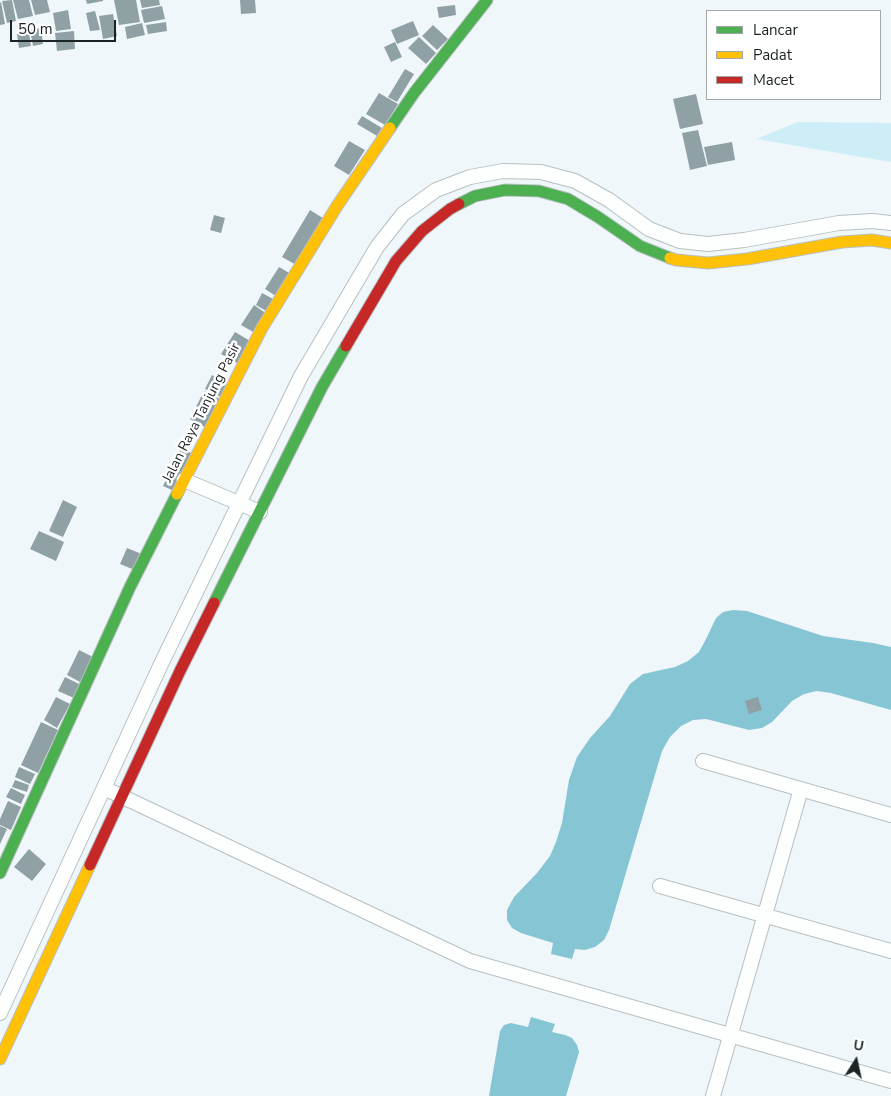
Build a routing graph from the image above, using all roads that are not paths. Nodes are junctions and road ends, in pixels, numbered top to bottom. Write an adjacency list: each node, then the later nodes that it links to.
1 (487, 0): 4 (street, Jalan Raya Tanjung Pasir)
2 (891, 223): 5 (street)
3 (891, 243): 6 (street)
4 (184, 480): 5 (street); 12 (street, Jalan Raya Tanjung Pasir)
5 (239, 504): 6 (street); 8 (street)
6 (260, 512): 10 (street)
7 (703, 761): 9 (street)
8 (104, 788): 10 (street); 16 (street)
9 (801, 789): 11 (street); 14 (street)
10 (122, 796): 17 (street); 18 (street)
11 (891, 815)
12 (0, 873)
13 (660, 886): 14 (street)
14 (765, 915): 15 (street); 17 (street)
15 (891, 951)
16 (0, 1013)
17 (730, 1035): 19 (street); 20 (street)
18 (0, 1059)
19 (891, 1081)
20 (712, 1096)

